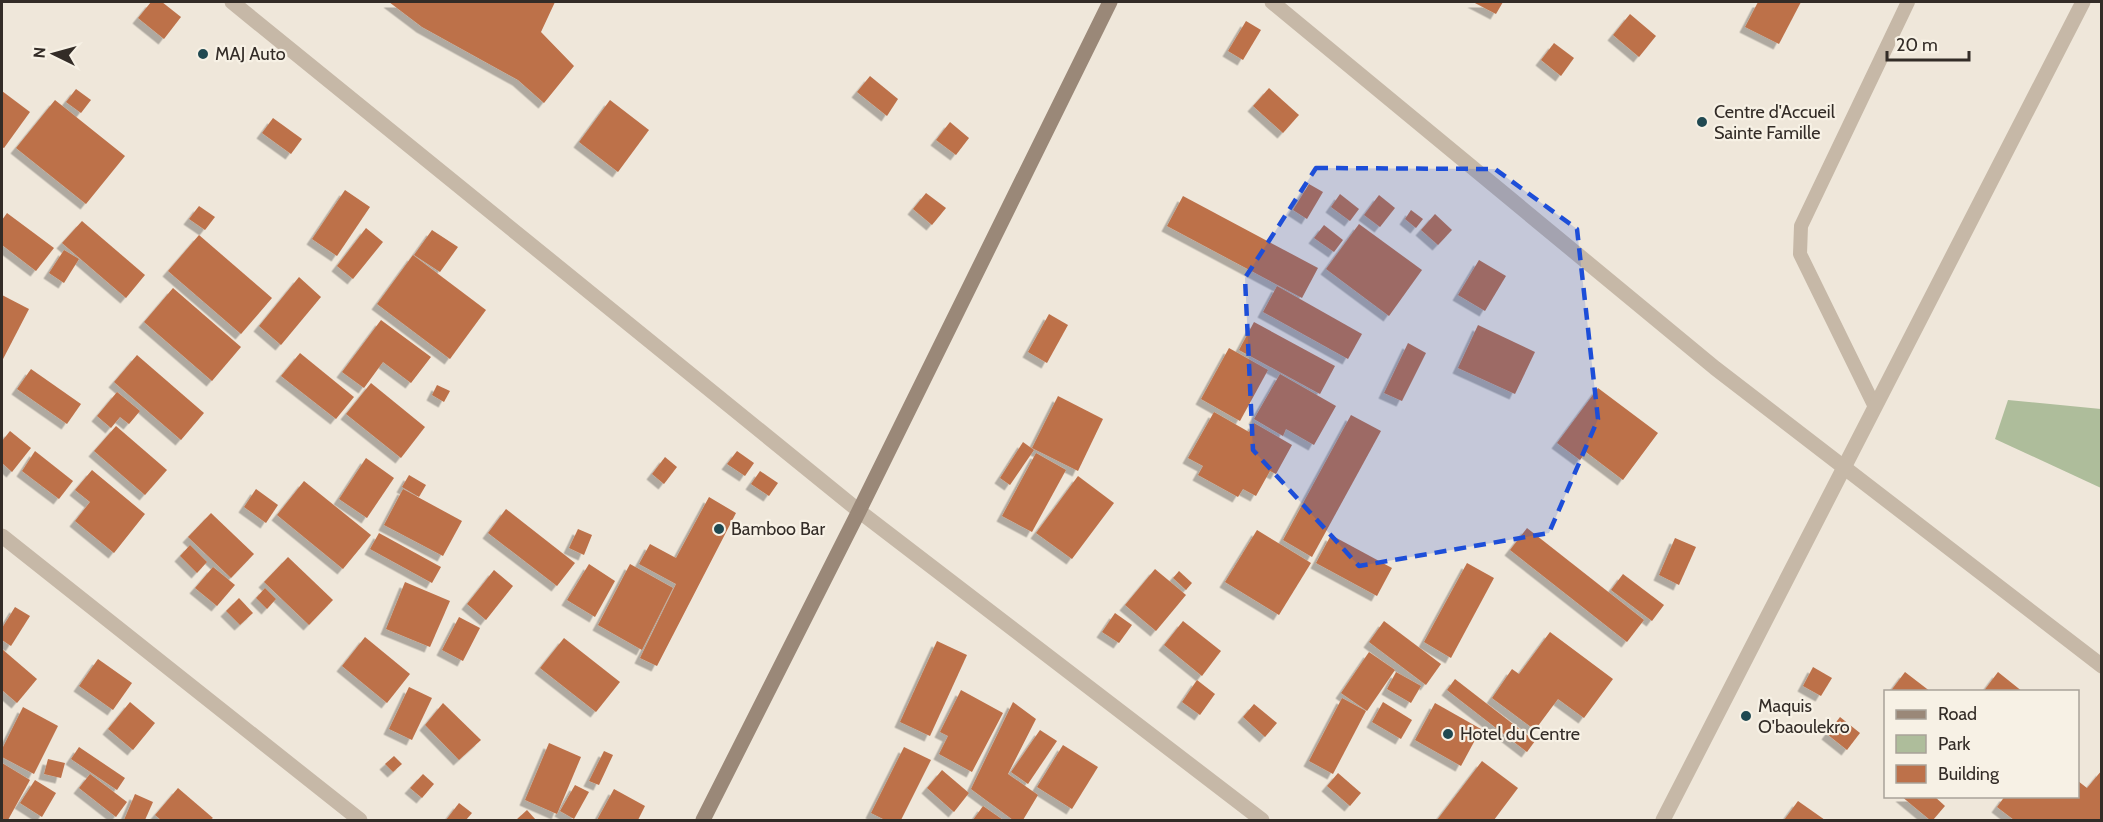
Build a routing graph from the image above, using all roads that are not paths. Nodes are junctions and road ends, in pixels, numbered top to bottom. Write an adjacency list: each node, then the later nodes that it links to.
1 (232, 2): 8 (street)
2 (1110, 2): 8 (street)
3 (1272, 2): 7 (street)
4 (1908, 2): 6 (lane)
5 (2083, 2): 6 (street)
6 (1875, 407): 7 (street)
7 (1844, 469): 10 (street); 14 (street)
8 (859, 512): 12 (street); 13 (street)
9 (2, 536): 11 (street)
10 (2102, 666)
11 (360, 820)
12 (703, 820)
13 (1262, 820)
14 (1663, 820)

